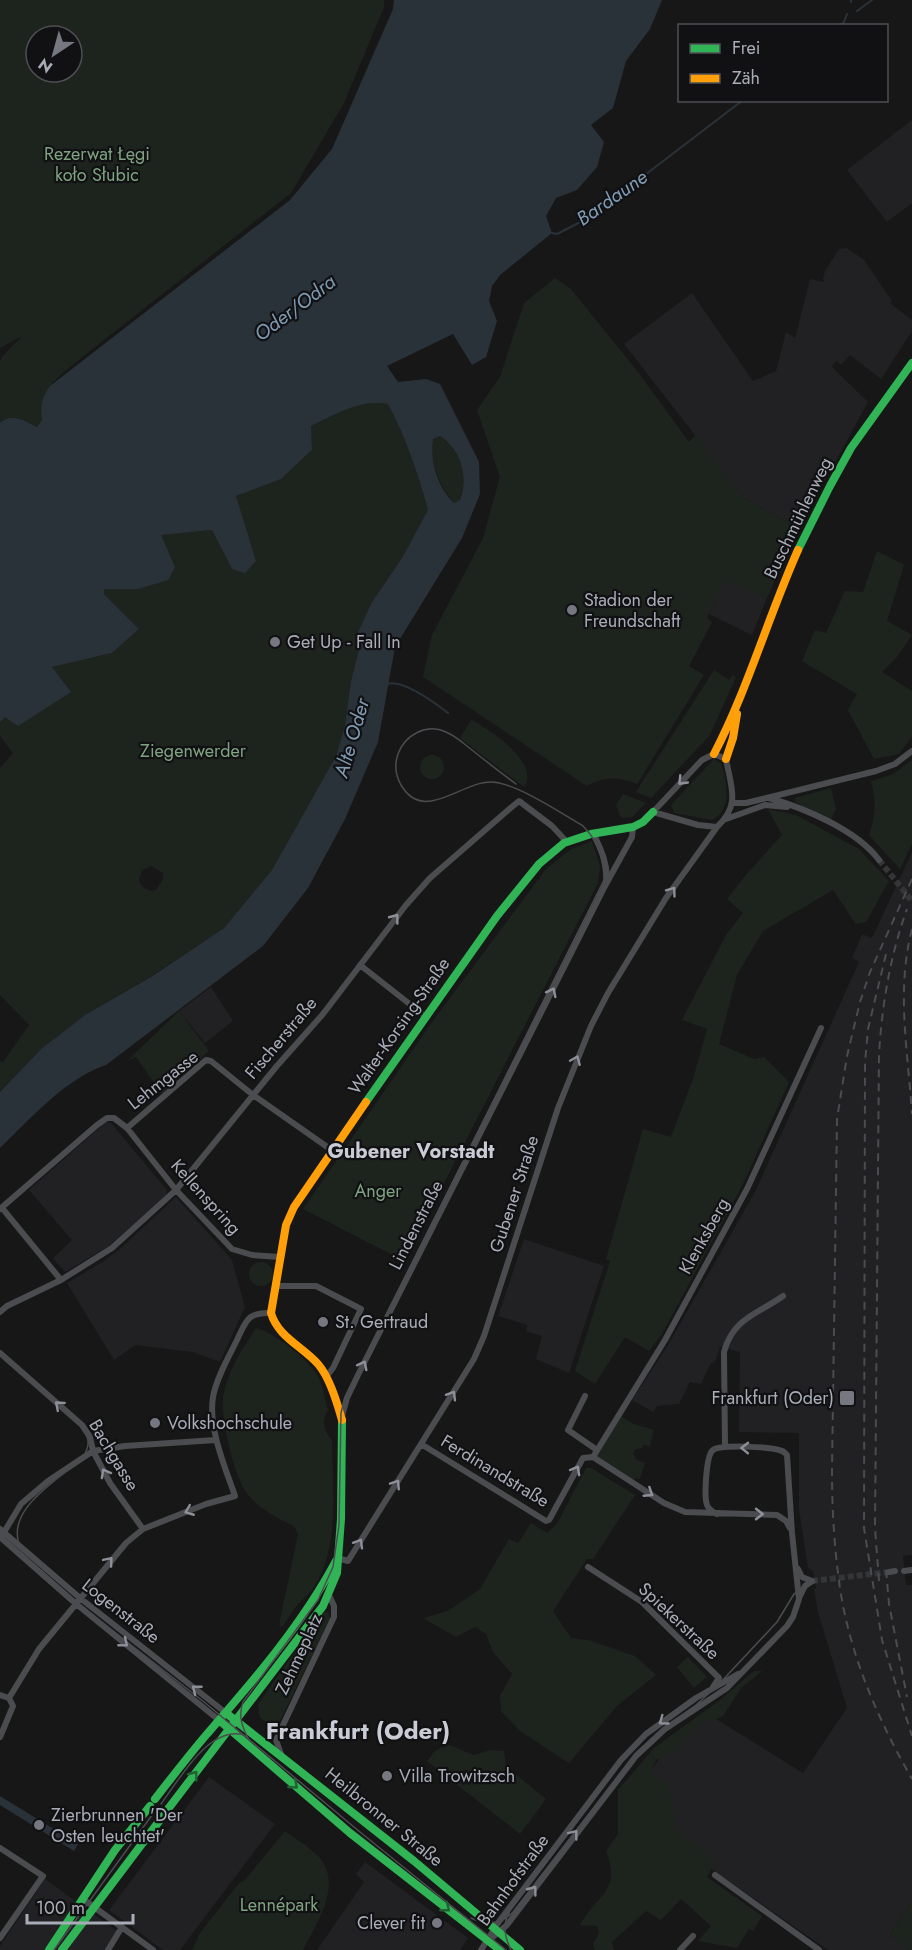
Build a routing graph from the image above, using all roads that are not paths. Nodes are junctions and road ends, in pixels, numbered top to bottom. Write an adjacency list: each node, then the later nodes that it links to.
1 (912, 363): 2 (street, Buschmühlenweg)
2 (739, 702): 4 (street, Buschmühlenweg); 5 (street, Buschmühlenweg)
3 (912, 751): 6 (street)
4 (714, 754): 5 (street); 9 (street, one-way to 9)
5 (726, 759): 7 (street)
6 (768, 798): 7 (street); 8 (street)
7 (733, 803): 10 (street)
8 (799, 809): 10 (street); 15 (street)
9 (654, 812): 11 (street); 12 (street)
10 (726, 819): 12 (street, Gubener Straße)
11 (633, 827): 13 (street, Walter-Korsing-Straße); 16 (street, Lindenstraße)
12 (717, 827): 36 (street, Gubener Straße, one-way to 12)
13 (593, 833): 14 (street, Walter-Korsing-Straße); 16 (street)
14 (567, 842): 17 (street, Fischerstraße, one-way to 14); 18 (street, Walter-Korsing-Straße)
15 (879, 860)
16 (605, 886): 34 (street, Lindenstraße, one-way to 16)
17 (360, 965): 18 (street); 20 (street, Fischerstraße)
18 (425, 1016): 22 (street, Walter-Korsing-Straße)
19 (821, 1028): 38 (street, Klenksberg)
20 (253, 1095): 21 (street, Lehmgasse); 22 (street, Lehmgasse); 23 (street, Fischerstraße)
21 (127, 1128): 23 (street, Kellenspring); 24 (street)
22 (333, 1151): 25 (street, Walter-Korsing-Straße)
23 (176, 1190): 25 (street, Kellenspring); 26 (street, Fischerstraße)
24 (1, 1208): 26 (street)
25 (280, 1257): 27 (street, Walter-Korsing-Straße)
26 (62, 1280): 29 (street, Fischerstraße)
27 (276, 1286): 30 (street, Walter-Korsing-Straße); 32 (street)
28 (783, 1296): 37 (street)
29 (0, 1312)
30 (271, 1313): 32 (street); 35 (street)
31 (0, 1353): 39 (street, Bachgasse, one-way to 31)
32 (326, 1377): 34 (street)
33 (585, 1396): 38 (street)
34 (342, 1419): 45 (street, Lindenstraße)
35 (216, 1440): 39 (street); 43 (street, one-way to 43)
36 (421, 1444): 40 (street, Ferdinandstraße, one-way to 40); 45 (street, Gubener Straße, one-way to 36)
37 (725, 1447): 41 (street); 42 (street, one-way to 37)
38 (597, 1450): 40 (street, Klenksberg)
39 (93, 1451): 43 (street, Bachgasse, one-way to 39); 44 (street)
40 (592, 1457): 41 (street, one-way to 41)
41 (717, 1514): 42 (street, one-way to 42)
42 (789, 1520): 46 (street)
43 (143, 1529): 52 (street, one-way to 43)
44 (1, 1535): 52 (street, Logenstraße)
45 (337, 1558): 50 (street, Lindenstraße); 59 (street, Lindenstraße)
46 (796, 1563): 51 (street, Bahnhofstraße); 51 (street, Bahnhofstraße)
47 (588, 1567): 54 (street, Spiekerstraße)
48 (904, 1570): 49 (street)
49 (912, 1570)
50 (329, 1595): 60 (street, Lindenstraße); 64 (street, Zehmeplatz)
51 (799, 1599): 53 (street, Bahnhofstraße)
52 (77, 1600): 57 (street); 59 (street, Logenstraße, one-way to 52); 61 (street, Logenstraße, one-way to 61)
53 (744, 1671): 55 (street, Bahnhofstraße); 58 (street, Bahnhofstraße)
54 (719, 1678): 55 (street, Bahnhofstraße)
55 (712, 1688): 58 (street, Bahnhofstraße); 70 (street, Bahnhofstraße, one-way to 70)
56 (0, 1695): 57 (street)
57 (9, 1698): 63 (street)
58 (700, 1706): 70 (street, Bahnhofstraße, one-way to 58)
59 (226, 1713): 60 (street, Heilbronner Straße); 61 (street, Lindenstraße)
60 (235, 1720): 62 (street, Lindenstraße); 64 (street, Heilbronner Straße)
61 (220, 1721): 62 (street, Heilbronner Straße); 67 (street, Lindenstraße)
62 (228, 1728): 68 (street, Lindenstraße, one-way to 62); 73 (street, Heilbronner Straße, one-way to 73)
63 (0, 1737)
64 (283, 1758): 70 (street, Heilbronner Straße)
65 (0, 1848): 72 (street)
66 (715, 1875): 82 (street)
67 (82, 1899): 68 (street); 74 (street, Lindenstraße)
68 (93, 1906): 69 (street); 75 (street, Lindenstraße)
69 (122, 1927): 76 (street); 77 (street)
70 (497, 1930): 73 (street, Bahnhofstraße); 80 (street, Heilbronner Straße)
71 (693, 1936): 81 (street)
72 (0, 1938)
73 (488, 1941): 78 (street); 79 (street, Heilbronner Straße)
74 (49, 1950)
75 (62, 1950)
76 (108, 1950)
77 (153, 1950)
78 (482, 1950)
79 (500, 1950)
80 (520, 1950)
81 (680, 1950)
82 (819, 1950)

